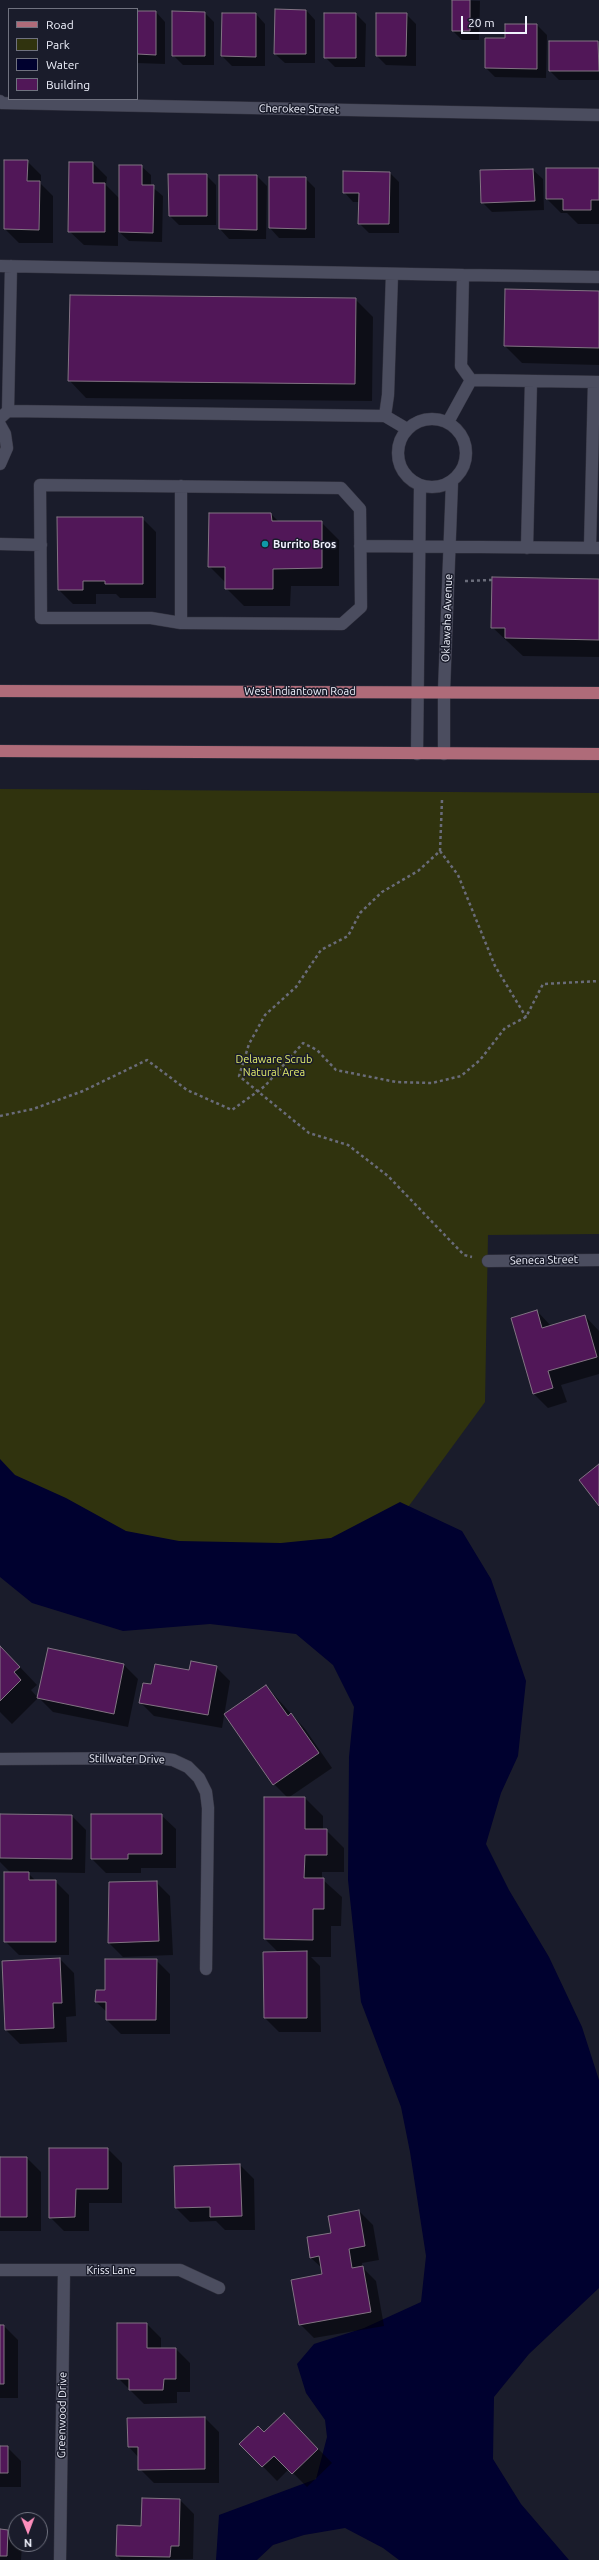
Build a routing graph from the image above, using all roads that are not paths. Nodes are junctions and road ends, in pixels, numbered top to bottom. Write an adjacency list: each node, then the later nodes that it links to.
1 (0, 101): 2 (street, Cherokee Street)
2 (599, 115)
3 (5, 266): 4 (street); 10 (street)
4 (392, 274): 5 (street); 11 (street)
5 (463, 275): 6 (street); 7 (street)
6 (599, 278)
7 (471, 380): 8 (street); 12 (street)
8 (531, 381): 9 (street); 24 (street)
9 (596, 382): 25 (street)
10 (4, 414): 11 (street)
11 (385, 416): 14 (street)
12 (448, 422): 14 (street); 16 (street)
13 (0, 425): 15 (street)
14 (407, 430): 18 (street)
15 (0, 464)
16 (452, 482): 18 (street); 23 (street, Oklawaha Avenue)
17 (181, 486): 20 (street); 21 (street); 26 (street)
18 (420, 486): 22 (street)
19 (0, 544): 20 (street)
20 (41, 545): 26 (street)
21 (360, 546): 22 (street); 26 (street)
22 (419, 547): 23 (street); 28 (street)
23 (449, 547): 24 (street); 29 (street, Oklawaha Avenue)
24 (527, 548): 25 (street)
25 (594, 548)
26 (181, 623)
27 (0, 691): 28 (main road, West Indiantown Road)
28 (418, 691): 29 (main road, West Indiantown Road); 32 (street)
29 (444, 691): 30 (main road, West Indiantown Road); 33 (street, Oklawaha Avenue)
30 (599, 693)
31 (0, 751): 32 (main road)
32 (417, 754): 33 (main road)
33 (444, 754): 34 (main road)
34 (599, 754)
35 (599, 1260): 36 (street, Seneca Street)
36 (488, 1261)
37 (0, 1759): 38 (street, Stillwater Drive)
38 (206, 1969)
39 (0, 2270): 40 (street, Kriss Lane)
40 (64, 2270): 41 (street, Kriss Lane); 42 (street, Greenwood Drive)
41 (219, 2288)
42 (60, 2560)

